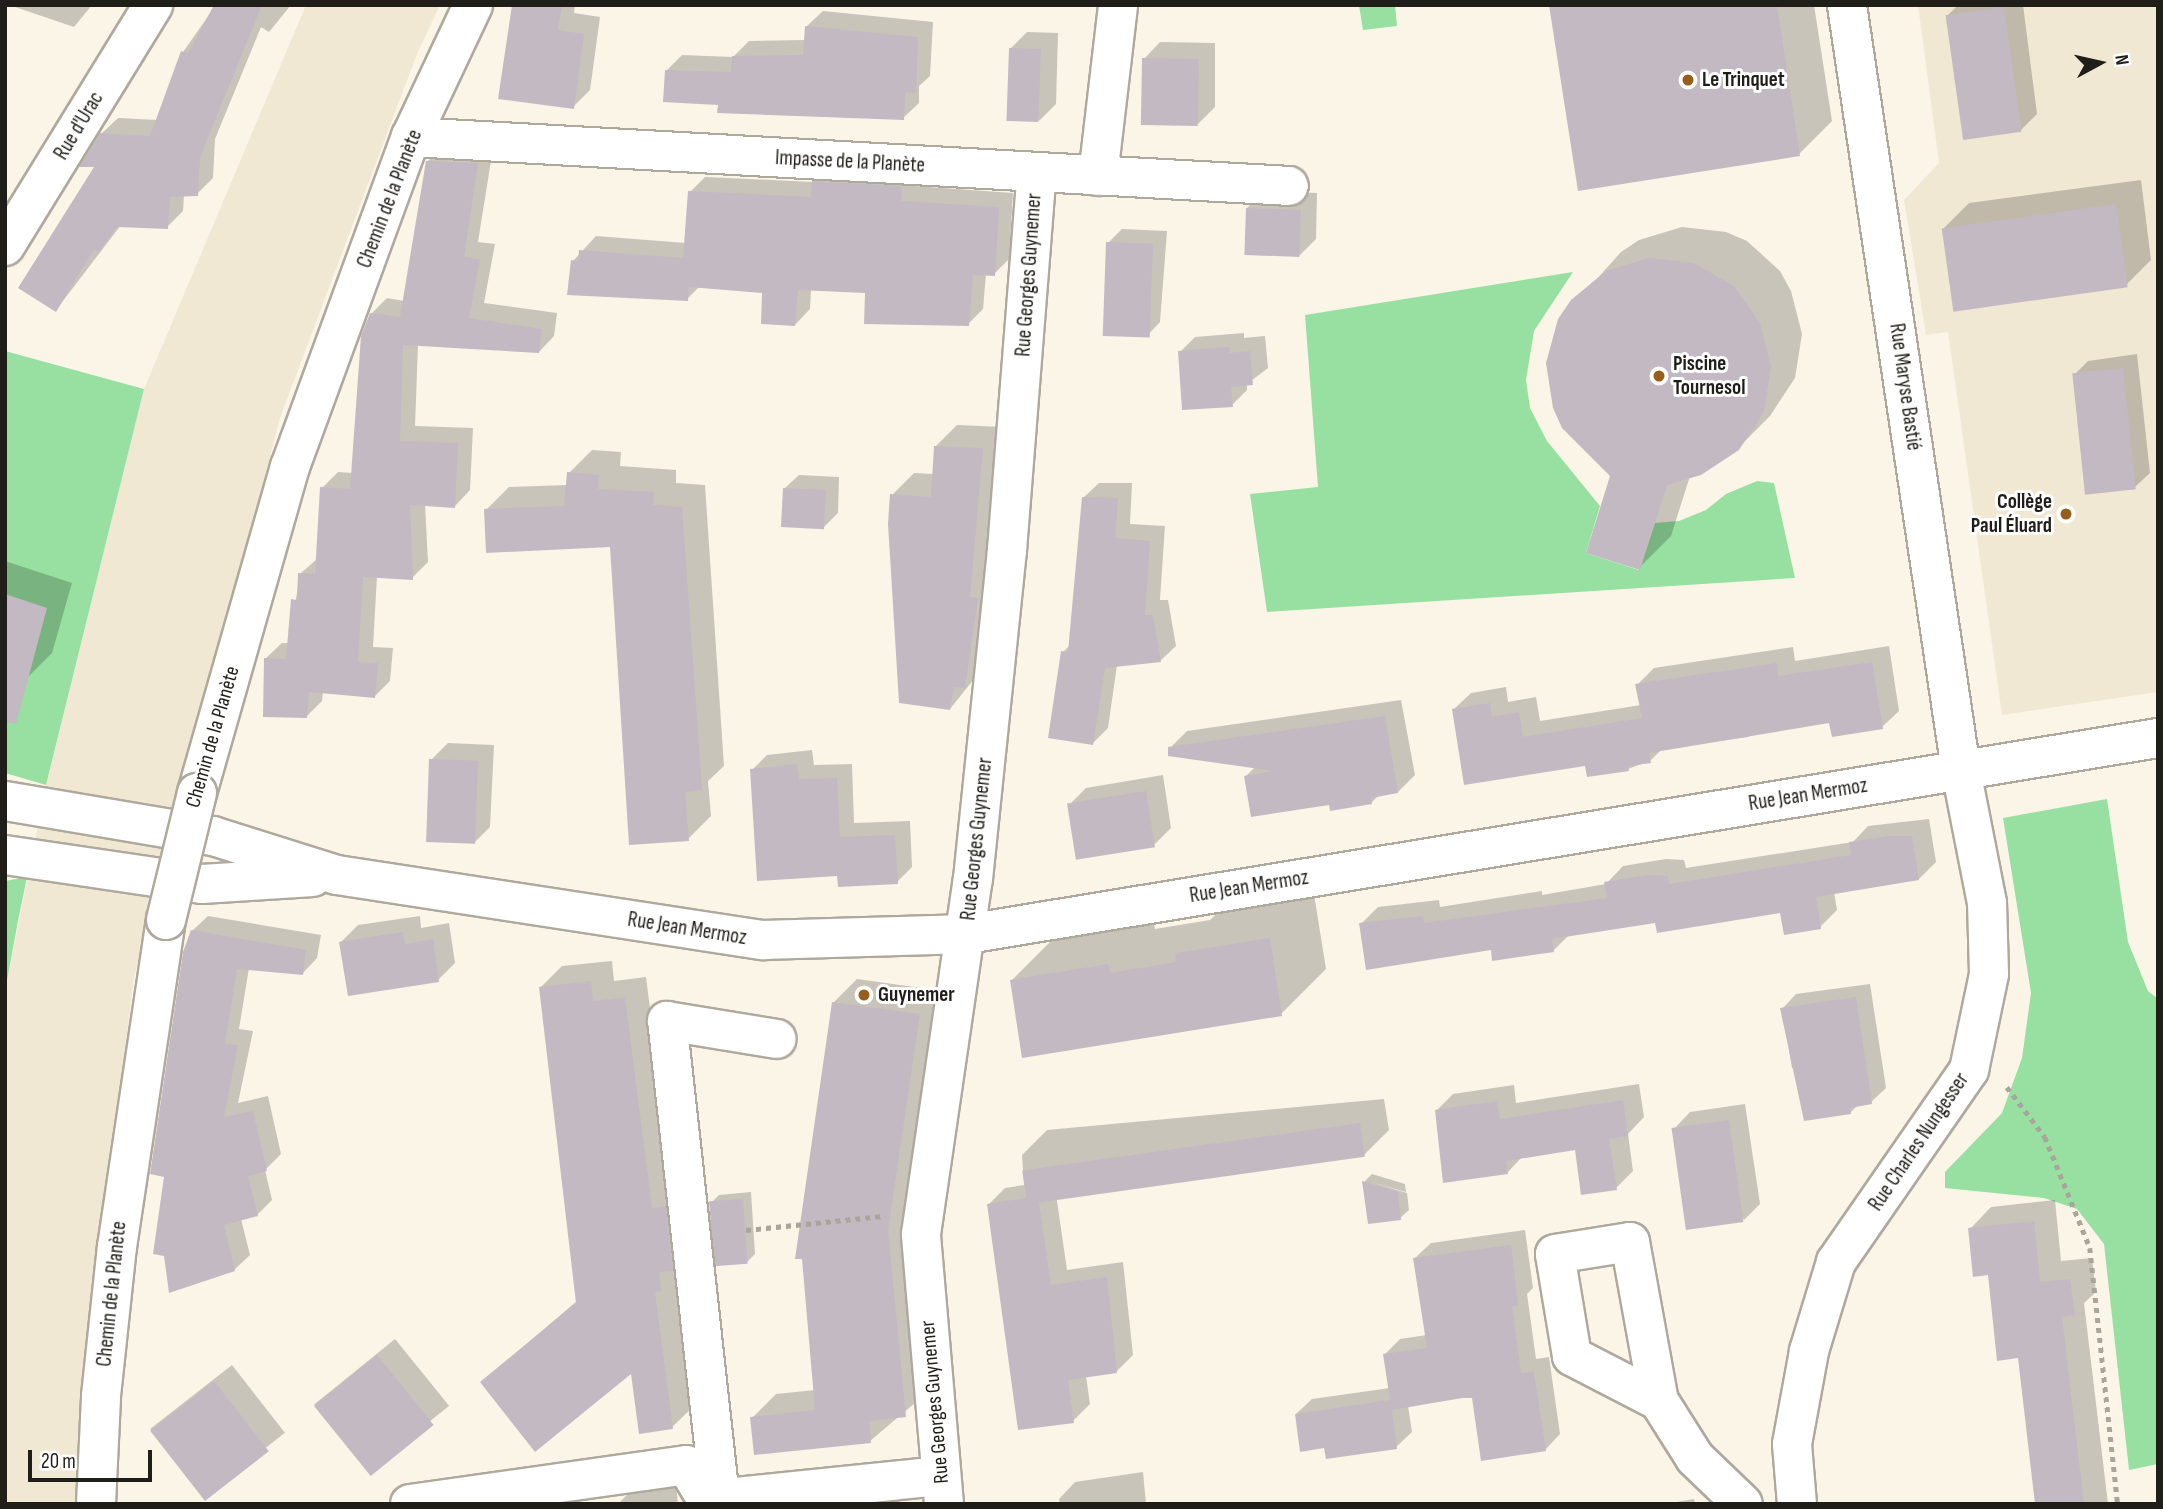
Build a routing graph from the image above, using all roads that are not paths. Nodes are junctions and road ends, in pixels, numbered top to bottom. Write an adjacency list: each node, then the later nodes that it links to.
1 (153, 5): 9 (street, Rue d'Urac)
2 (473, 5): 5 (street, Chemin de la Planète)
3 (1118, 5): 7 (street)
4 (1847, 5): 11 (street, Rue Maryse Bastié)
5 (411, 138): 6 (street, Impasse de la Planète); 20 (street, Chemin de la Planète, bridge)
6 (1037, 172): 7 (street, Impasse de la Planète); 15 (street, Rue Georges Guynemer)
7 (1098, 176): 8 (street, Impasse de la Planète)
8 (1289, 186)
9 (5, 246)
10 (2158, 738): 11 (street, Rue Jean Mermoz)
11 (1961, 770): 15 (street, Rue Jean Mermoz); 23 (street, Rue Charles Nungesser)
12 (5, 802): 14 (street)
13 (5, 855): 14 (street)
14 (337, 875): 15 (street, Rue Jean Mermoz)
15 (967, 934): 18 (street, Rue Georges Guynemer)
16 (777, 1039): 19 (street)
17 (1659, 1401): 22 (street)
18 (942, 1490): 19 (street)
19 (711, 1501): 21 (street)
20 (96, 1504)
21 (411, 1504)
22 (1743, 1504)
23 (1797, 1504)

